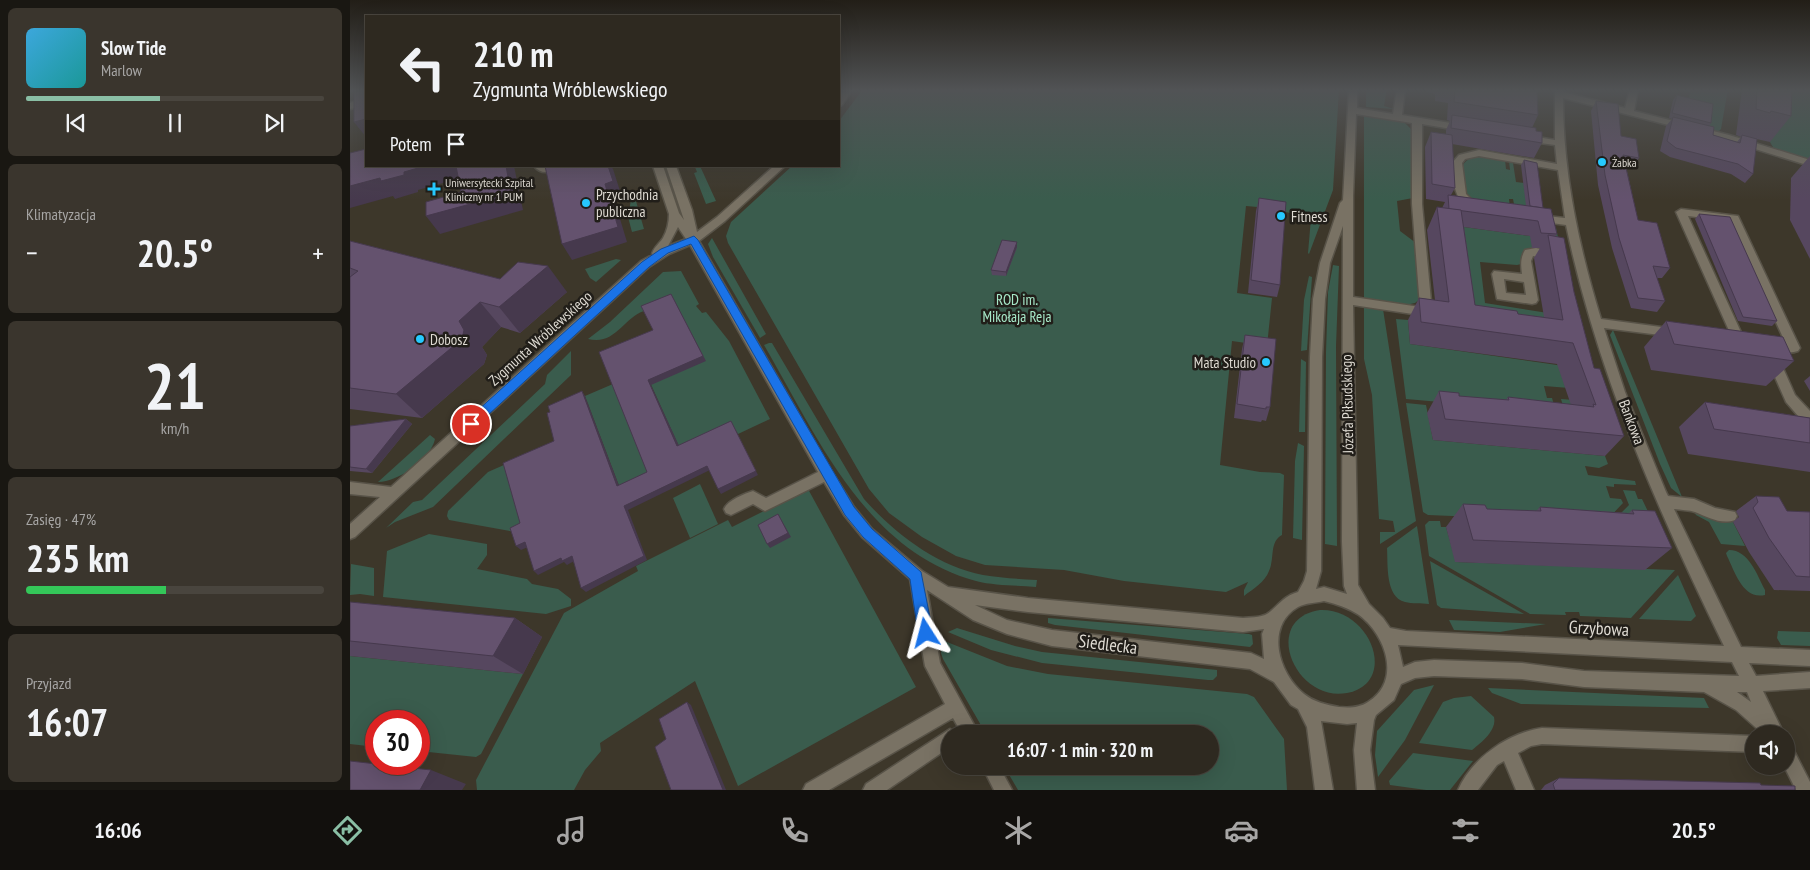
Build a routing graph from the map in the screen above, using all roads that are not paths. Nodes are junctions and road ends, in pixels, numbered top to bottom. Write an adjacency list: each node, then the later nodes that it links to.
1 (1350, 126): 12 (street, Józefa Piłsudskiego)
2 (1417, 126): 21 (street)
3 (1560, 126): 6 (street, Bankowa)
4 (1681, 126): 7 (street)
5 (1515, 133): 6 (street)
6 (1560, 143): 11 (street, Bankowa)
7 (1810, 163)
8 (658, 167): 14 (street, Siedlecka)
9 (671, 167): 17 (street, Siedlecka)
10 (779, 167): 17 (street, Zygmunta Wróblewskiego)
11 (1562, 168): 13 (street); 16 (street, Bankowa)
12 (1348, 196): 21 (street, Józefa Piłsudskiego); 35 (street, Józefa Piłsudskiego)
13 (1481, 210)
14 (674, 214): 17 (street, Siedlecka); 18 (street)
15 (1529, 217): 16 (street)
16 (1570, 222): 19 (street, Bankowa)
17 (694, 240): 18 (street, Zygmunta Wróblewskiego); 26 (street, Siedlecka)
18 (646, 264): 28 (street, Zygmunta Wróblewskiego)
19 (1579, 264): 20 (street); 22 (street, Bankowa)
20 (1529, 279)
21 (1347, 300): 36 (street, Józefa Piłsudskiego)
22 (1596, 323): 23 (street); 29 (street, Bankowa)
23 (1690, 335)
24 (1748, 342): 24 (street); 25 (street)
25 (1810, 420)
26 (826, 474): 30 (street); 33 (street, Siedlecka)
27 (350, 488): 28 (street)
28 (394, 493): 32 (street, Zygmunta Wróblewskiego)
29 (1664, 502): 31 (street); 39 (street, Bankowa)
30 (731, 509)
31 (1730, 516)
32 (350, 533)
33 (916, 576): 34 (street, Siedlecka); 47 (street)
34 (944, 593): 37 (street, Siedlecka); 41 (street, Siedlecka)
35 (1303, 597): 36 (street); 37 (street)
36 (1363, 609): 38 (street)
37 (1276, 617): 41 (street)
38 (1386, 635): 39 (street, Grzybowa); 42 (street)
39 (1737, 654): 40 (street, Grzybowa); 45 (street, Bankowa)
40 (1810, 658)
41 (1277, 675): 46 (street)
42 (1395, 678): 44 (street); 48 (street)
43 (1810, 680): 45 (street)
44 (1705, 684): 45 (street); 50 (street)
45 (1752, 684): 51 (street, Bankowa)
46 (1304, 704): 48 (street); 60 (street)
47 (956, 707): 49 (street); 57 (street)
48 (1370, 710): 61 (street)
49 (962, 725)
50 (1766, 725)
51 (1771, 725)
52 (941, 743): 58 (street)
53 (1745, 744): 54 (street)
54 (1508, 750): 62 (street); 63 (street)
55 (1795, 771): 64 (street)
56 (995, 775): 59 (street)
57 (812, 790)
58 (872, 790)
59 (1004, 790)
60 (1324, 790)
61 (1366, 790)
62 (1467, 790)
63 (1525, 790)
64 (1805, 790)

